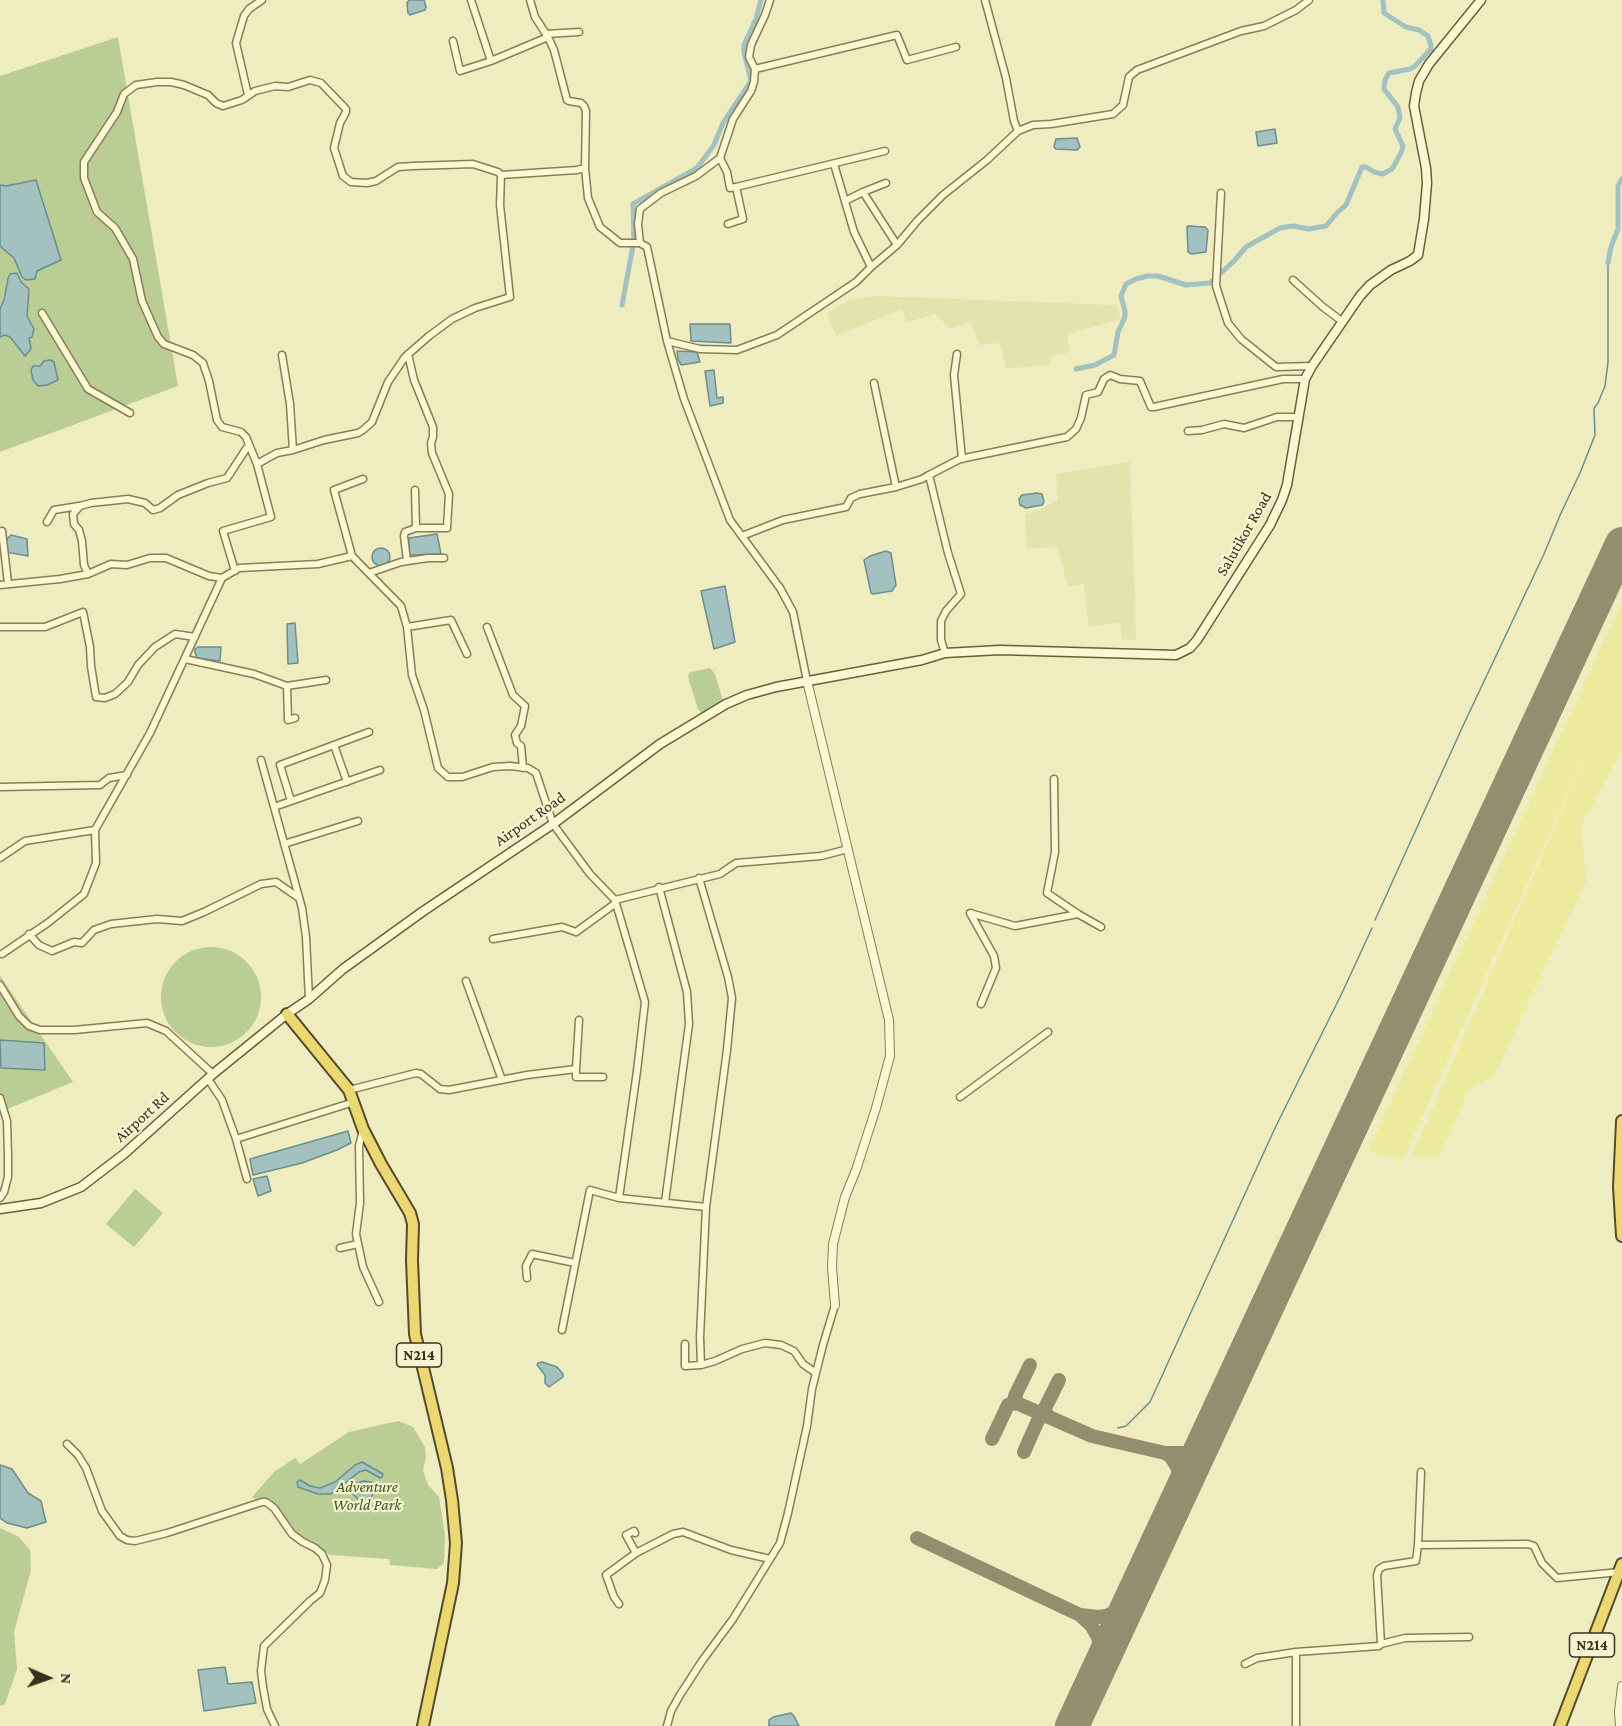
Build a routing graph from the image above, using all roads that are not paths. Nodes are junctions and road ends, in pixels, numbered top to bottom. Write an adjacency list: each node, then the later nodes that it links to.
1 (262, 0): 14 (street)
2 (471, 0): 12 (street)
3 (530, 0): 9 (street)
4 (770, 0): 13 (street)
5 (985, 0): 15 (street)
6 (1309, 0): 15 (street)
7 (1481, 0): 32 (main road, Salutikor Road)
8 (579, 32): 9 (street)
9 (547, 35): 12 (street); 19 (street)
10 (453, 41): 12 (street)
11 (956, 47): 13 (street)
12 (491, 61)
13 (755, 69): 17 (street)
14 (248, 95): 20 (street); 43 (street)
15 (1018, 131): 28 (street)
16 (885, 151): 18 (street)
17 (720, 158): 22 (street); 27 (street)
18 (834, 164): 22 (street); 25 (street)
19 (585, 168): 20 (street); 27 (street)
20 (501, 175): 34 (street)
21 (886, 183): 23 (street)
22 (736, 187): 26 (street)
23 (863, 192): 25 (street); 28 (street)
24 (1221, 193): 37 (street)
25 (845, 201): 29 (street)
26 (728, 224)
27 (640, 243): 33 (street)
28 (897, 245): 29 (street)
29 (871, 267): 33 (street)
30 (1293, 280): 32 (street)
31 (42, 313): 40 (street)
32 (1343, 322): 37 (main road, Salutikor Road)
33 (667, 341): 55 (street)
34 (408, 354): 44 (street); 53 (street)
35 (957, 354): 45 (street)
36 (282, 355): 44 (street)
37 (1312, 366): 38 (main road, Salutikor Road)
38 (1305, 379): 41 (main road, Salutikor Road); 45 (street)
39 (874, 383): 49 (street)
40 (130, 413)
41 (1299, 417): 42 (street); 69 (main road, Salutikor Road)
42 (1188, 432)
43 (249, 446): 46 (street); 51 (street)
44 (293, 450): 46 (street)
45 (962, 459): 47 (street)
46 (257, 464): 59 (street)
47 (929, 475): 49 (street); 69 (street)
48 (363, 479): 56 (street)
49 (896, 487): 55 (street)
50 (416, 490): 53 (street)
51 (80, 506): 52 (street); 61 (street)
52 (47, 522)
53 (416, 528): 58 (street)
54 (2, 531): 63 (street)
55 (742, 536): 73 (street)
56 (352, 556): 59 (street); 60 (street)
57 (444, 558): 58 (street)
58 (407, 561): 60 (street)
59 (235, 571): 62 (street)
60 (369, 573): 66 (street)
61 (88, 574): 62 (street); 63 (street)
62 (222, 578): 68 (street)
63 (8, 583): 64 (street)
64 (0, 585)
65 (0, 627): 68 (street)
66 (407, 627): 70 (street); 79 (street)
67 (488, 627): 79 (street)
68 (195, 637): 71 (street)
69 (945, 653): 73 (main road, Salutikor Road)
70 (467, 654)
71 (184, 659): 74 (street); 81 (street)
72 (326, 680): 74 (street)
73 (807, 681): 88 (main road, Airport Road); 91 (street)
74 (287, 687): 75 (street)
75 (296, 718)
76 (369, 732): 77 (street)
77 (334, 745): 83 (street); 85 (street)
78 (261, 760): 86 (street)
79 (523, 768): 88 (street)
80 (381, 770): 83 (street)
81 (127, 775): 84 (street); 89 (street)
82 (1054, 779): 97 (street)
83 (347, 782): 85 (street)
84 (0, 787)
85 (291, 801): 86 (street)
86 (274, 807): 90 (street)
87 (358, 821): 90 (street)
88 (552, 824): 96 (street); 104 (main road, Airport Road)
89 (95, 830): 92 (street); 99 (street)
90 (284, 844): 95 (street)
91 (848, 849): 93 (street); 132 (street)
92 (0, 858)
93 (699, 878): 94 (street); 124 (street)
94 (660, 887): 96 (street); 123 (street)
95 (299, 898): 99 (street); 104 (street)
96 (616, 901): 100 (street); 122 (street)
97 (1078, 914): 98 (street); 105 (street)
98 (1101, 927)
99 (28, 934): 101 (street)
100 (493, 939)
101 (1, 954)
102 (466, 981): 112 (street)
103 (0, 985): 110 (street)
104 (309, 999): 106 (main road, Airport Road)
105 (981, 1004)
106 (287, 1014): 110 (main road, Airport Rd); 113 (highway, N214)
107 (579, 1020): 109 (street)
108 (1048, 1032): 114 (street)
109 (576, 1069): 111 (street); 112 (street)
110 (211, 1076): 119 (street); 125 (main road, Airport Rd)
111 (603, 1077)
112 (502, 1080): 113 (street)
113 (349, 1090): 116 (highway, N214)
114 (960, 1097)
115 (0, 1098): 121 (street)
116 (354, 1102): 118 (highway, N214); 119 (street)
117 (1622, 1121): 126 (highway)
118 (363, 1129): 127 (street); 151 (highway, N214)
119 (236, 1138): 120 (street)
120 (247, 1179)
121 (0, 1198)
122 (619, 1198): 123 (street); 129 (street)
123 (665, 1202): 124 (street)
124 (706, 1207): 135 (street)
125 (0, 1209)
126 (1622, 1236)
127 (358, 1244): 128 (street); 131 (street)
128 (340, 1248)
129 (575, 1263): 130 (street); 133 (street)
130 (527, 1278)
131 (379, 1302)
132 (835, 1305): 136 (street)
133 (562, 1330)
134 (685, 1344): 135 (street)
135 (701, 1365): 136 (street)
136 (816, 1373): 142 (street)
137 (67, 1444): 150 (street)
138 (1421, 1472): 140 (street)
139 (635, 1533): 141 (street)
140 (1418, 1545): 143 (street); 146 (street)
141 (636, 1553): 142 (street); 144 (street)
142 (770, 1559): 152 (street)
143 (1621, 1573): 154 (highway, N214)
144 (619, 1604)
145 (1469, 1637): 146 (street)
146 (1381, 1644): 147 (street)
147 (1296, 1652): 148 (street); 153 (street)
148 (1245, 1664)
149 (1622, 1686): 155 (street)
150 (276, 1726)
151 (423, 1726)
152 (667, 1726)
153 (1296, 1726)
154 (1560, 1726)
155 (1620, 1726)

